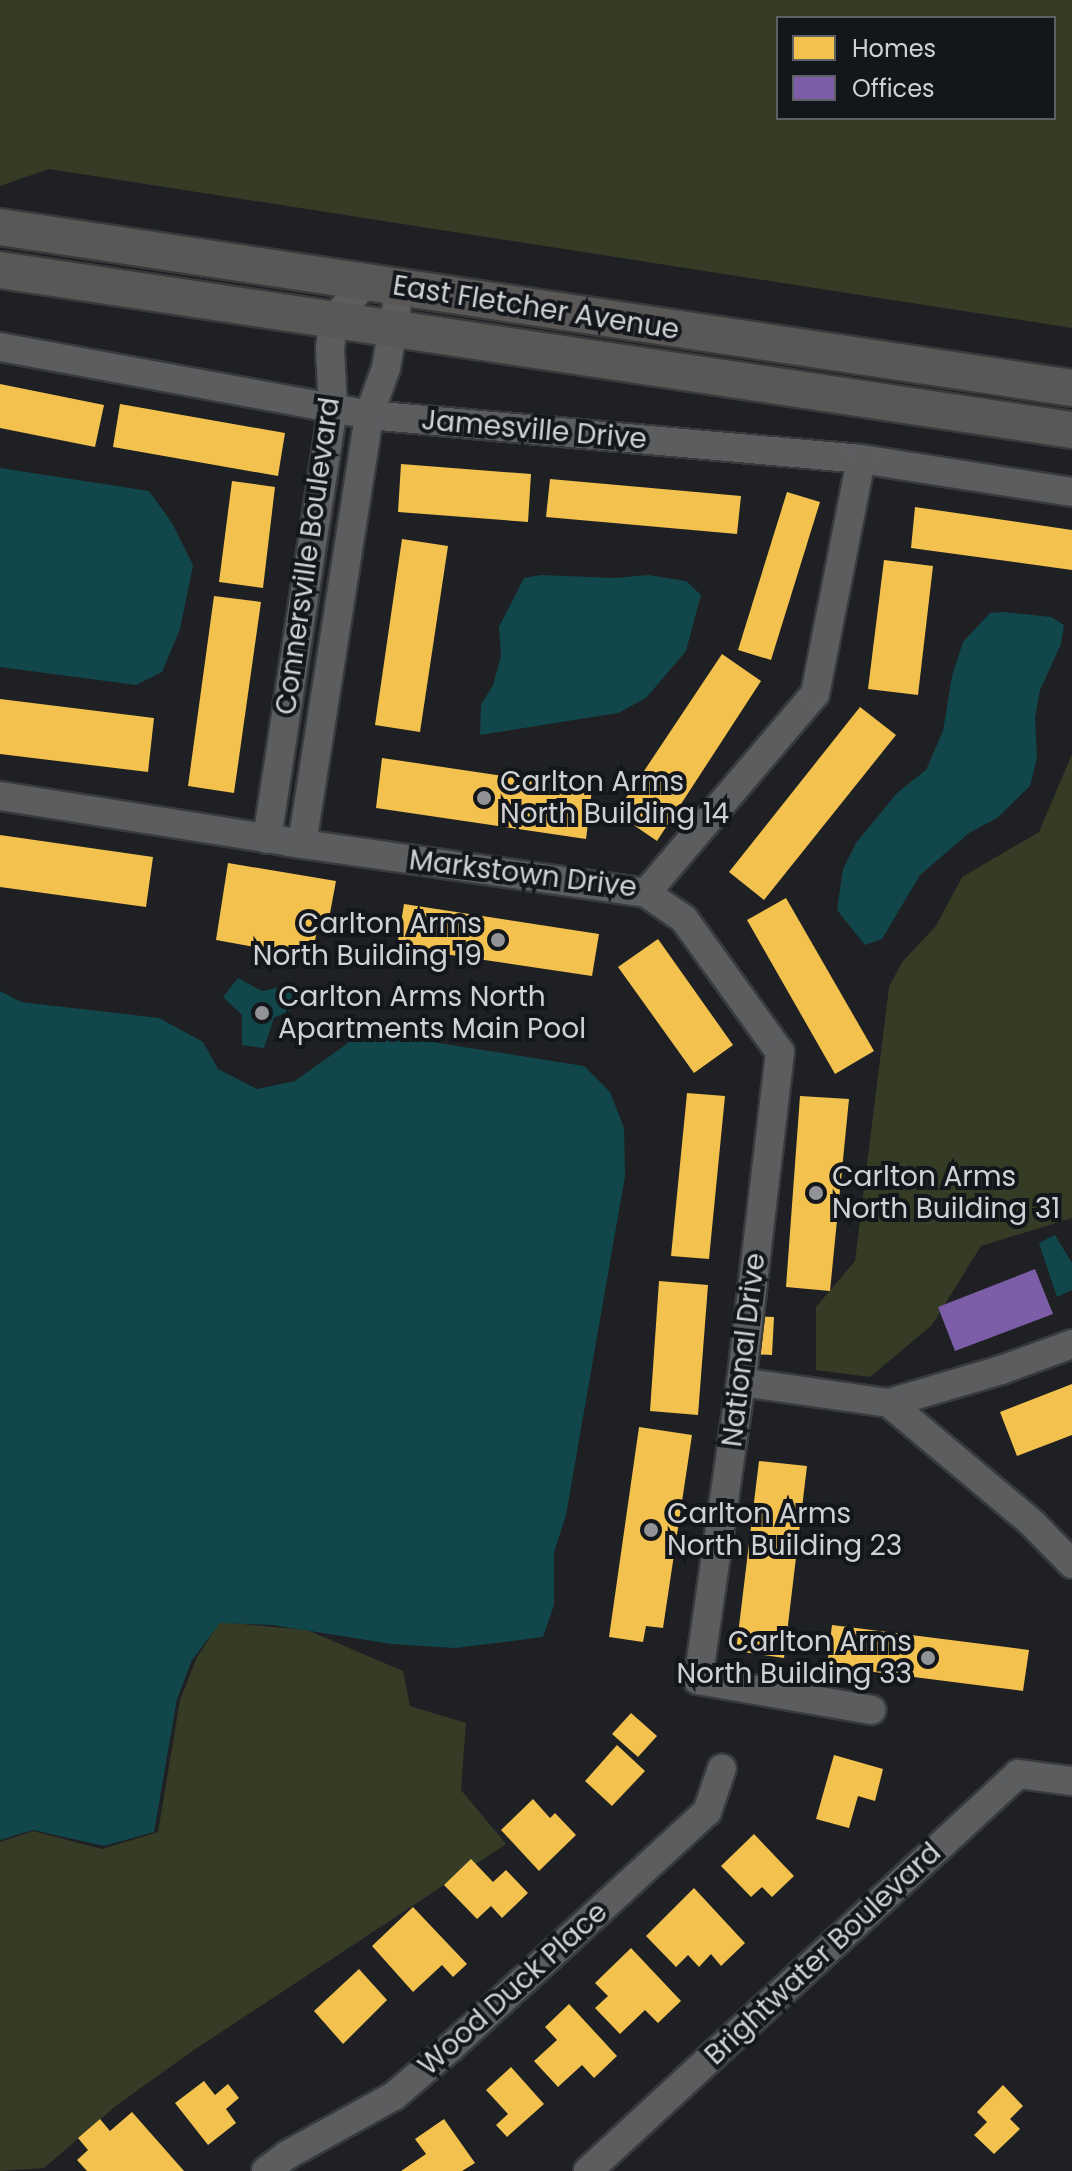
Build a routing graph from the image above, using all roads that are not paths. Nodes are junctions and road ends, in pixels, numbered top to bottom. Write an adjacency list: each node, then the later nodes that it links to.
1 (0, 227): 3 (main road, East Fletcher Avenue)
2 (0, 270): 5 (main road, East Fletcher Avenue)
3 (365, 283): 4 (main road, East Fletcher Avenue); 5 (street)
4 (400, 288): 6 (street, Connersville Boulevard); 8 (main road, East Fletcher Avenue)
5 (334, 319): 6 (main road, East Fletcher Avenue); 9 (street, Connersville Boulevard)
6 (395, 328): 10 (street, Connersville Boulevard); 11 (main road, East Fletcher Avenue)
7 (0, 347): 9 (street, Jamesville Drive)
8 (1072, 388)
9 (333, 409): 10 (street, Jamesville Drive); 15 (street, Connersville Boulevard)
10 (369, 415): 12 (street, Jamesville Drive); 16 (street, Connersville Boulevard)
11 (1072, 430)
12 (861, 459): 13 (street, Jamesville Drive); 17 (street, Markstown Drive)
13 (1072, 492)
14 (0, 796): 15 (street, Markstown Drive)
15 (267, 839): 16 (street, Markstown Drive)
16 (302, 844): 17 (street, Markstown Drive)
17 (646, 893): 19 (street, National Drive)
18 (1072, 1344): 20 (street)
19 (741, 1382): 20 (street); 22 (street, National Drive)
20 (889, 1403): 21 (street)
21 (1072, 1564)
22 (871, 1710)
23 (722, 1768): 25 (street, Wood Duck Place)
24 (1072, 1781): 26 (street, Brightwater Boulevard)
25 (266, 2171)
26 (588, 2171)

